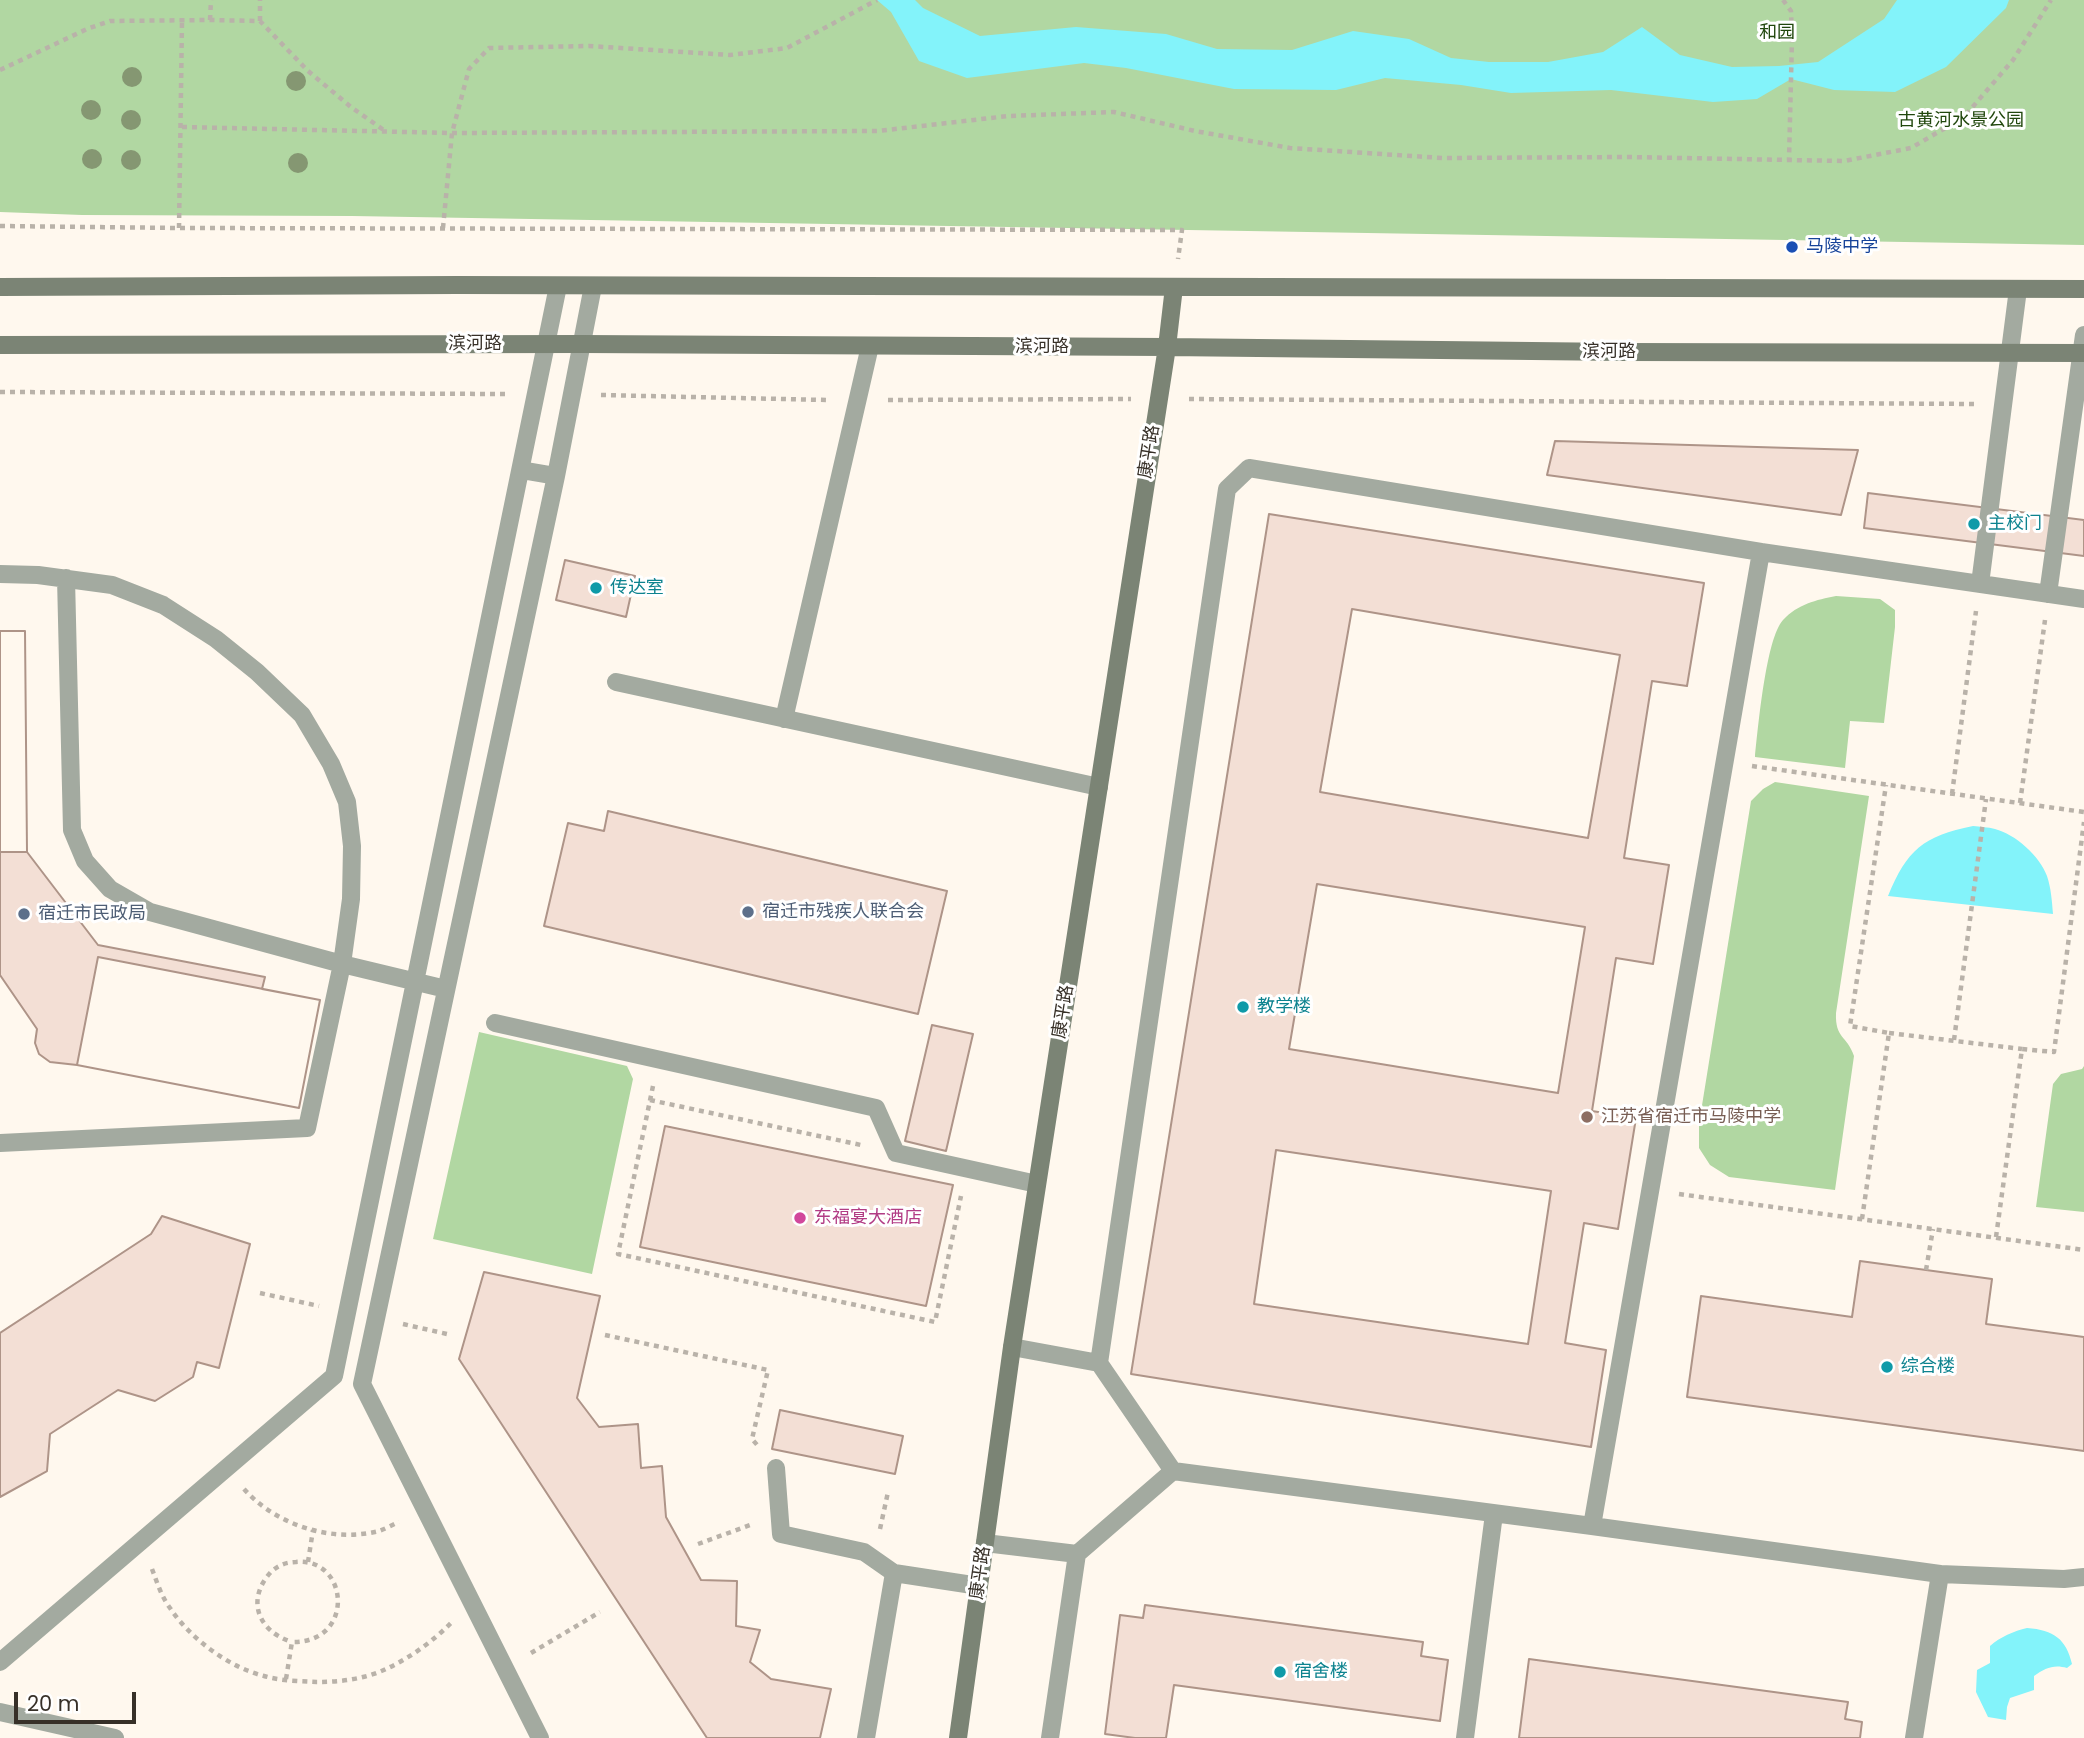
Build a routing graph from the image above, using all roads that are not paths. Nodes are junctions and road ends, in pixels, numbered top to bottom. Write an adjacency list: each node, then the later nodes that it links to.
1 (558, 286): 2 (main road); 3 (main road); 7 (lane)
2 (593, 286): 4 (main road); 8 (lane)
3 (0, 287)
4 (1174, 287): 5 (main road); 11 (main road, 康平路)
5 (2018, 289): 6 (main road); 13 (lane)
6 (2084, 289)
7 (546, 344): 8 (main road, 滨河路); 9 (main road, 滨河路); 14 (lane)
8 (581, 344): 10 (main road, 滨河路); 15 (lane)
9 (0, 345)
10 (870, 346): 11 (main road, 滨河路); 23 (lane)
11 (1167, 347): 13 (main road, 滨河路); 24 (main road, 康平路)
12 (2083, 347): 13 (main road, 滨河路); 20 (lane)
13 (2010, 353): 19 (lane)
14 (521, 470): 15 (lane); 26 (lane)
15 (555, 476): 27 (lane)
16 (1761, 552): 19 (lane); 32 (lane); 36 (lane)
17 (0, 574): 18 (lane)
18 (66, 578): 25 (lane); 25 (lane)
19 (1980, 584): 20 (lane)
20 (2048, 594): 21 (lane)
21 (2084, 600)
22 (616, 682): 23 (lane)
23 (785, 719): 24 (lane)
24 (1099, 787): 30 (main road, 康平路)
25 (342, 964): 26 (lane); 29 (lane)
26 (415, 982): 27 (lane); 43 (lane)
27 (446, 989): 46 (lane)
28 (495, 1023): 30 (lane)
29 (0, 1143)
30 (1038, 1184): 31 (main road, 康平路)
31 (1012, 1347): 32 (lane); 37 (main road, 康平路)
32 (1099, 1363): 34 (lane)
33 (776, 1468): 39 (lane)
34 (1173, 1471): 35 (lane); 38 (lane)
35 (1494, 1514): 36 (lane); 50 (lane)
36 (1592, 1526): 40 (lane)
37 (985, 1543): 38 (lane); 42 (main road, 康平路)
38 (1077, 1554): 49 (lane)
39 (894, 1573): 42 (lane); 47 (lane)
40 (1940, 1574): 41 (lane); 51 (lane)
41 (2084, 1577)
42 (979, 1586): 48 (main road, 康平路)
43 (0, 1662)
44 (0, 1712): 45 (lane)
45 (115, 1738)
46 (540, 1738)
47 (866, 1738)
48 (958, 1738)
49 (1050, 1738)
50 (1465, 1738)
51 (1914, 1738)

